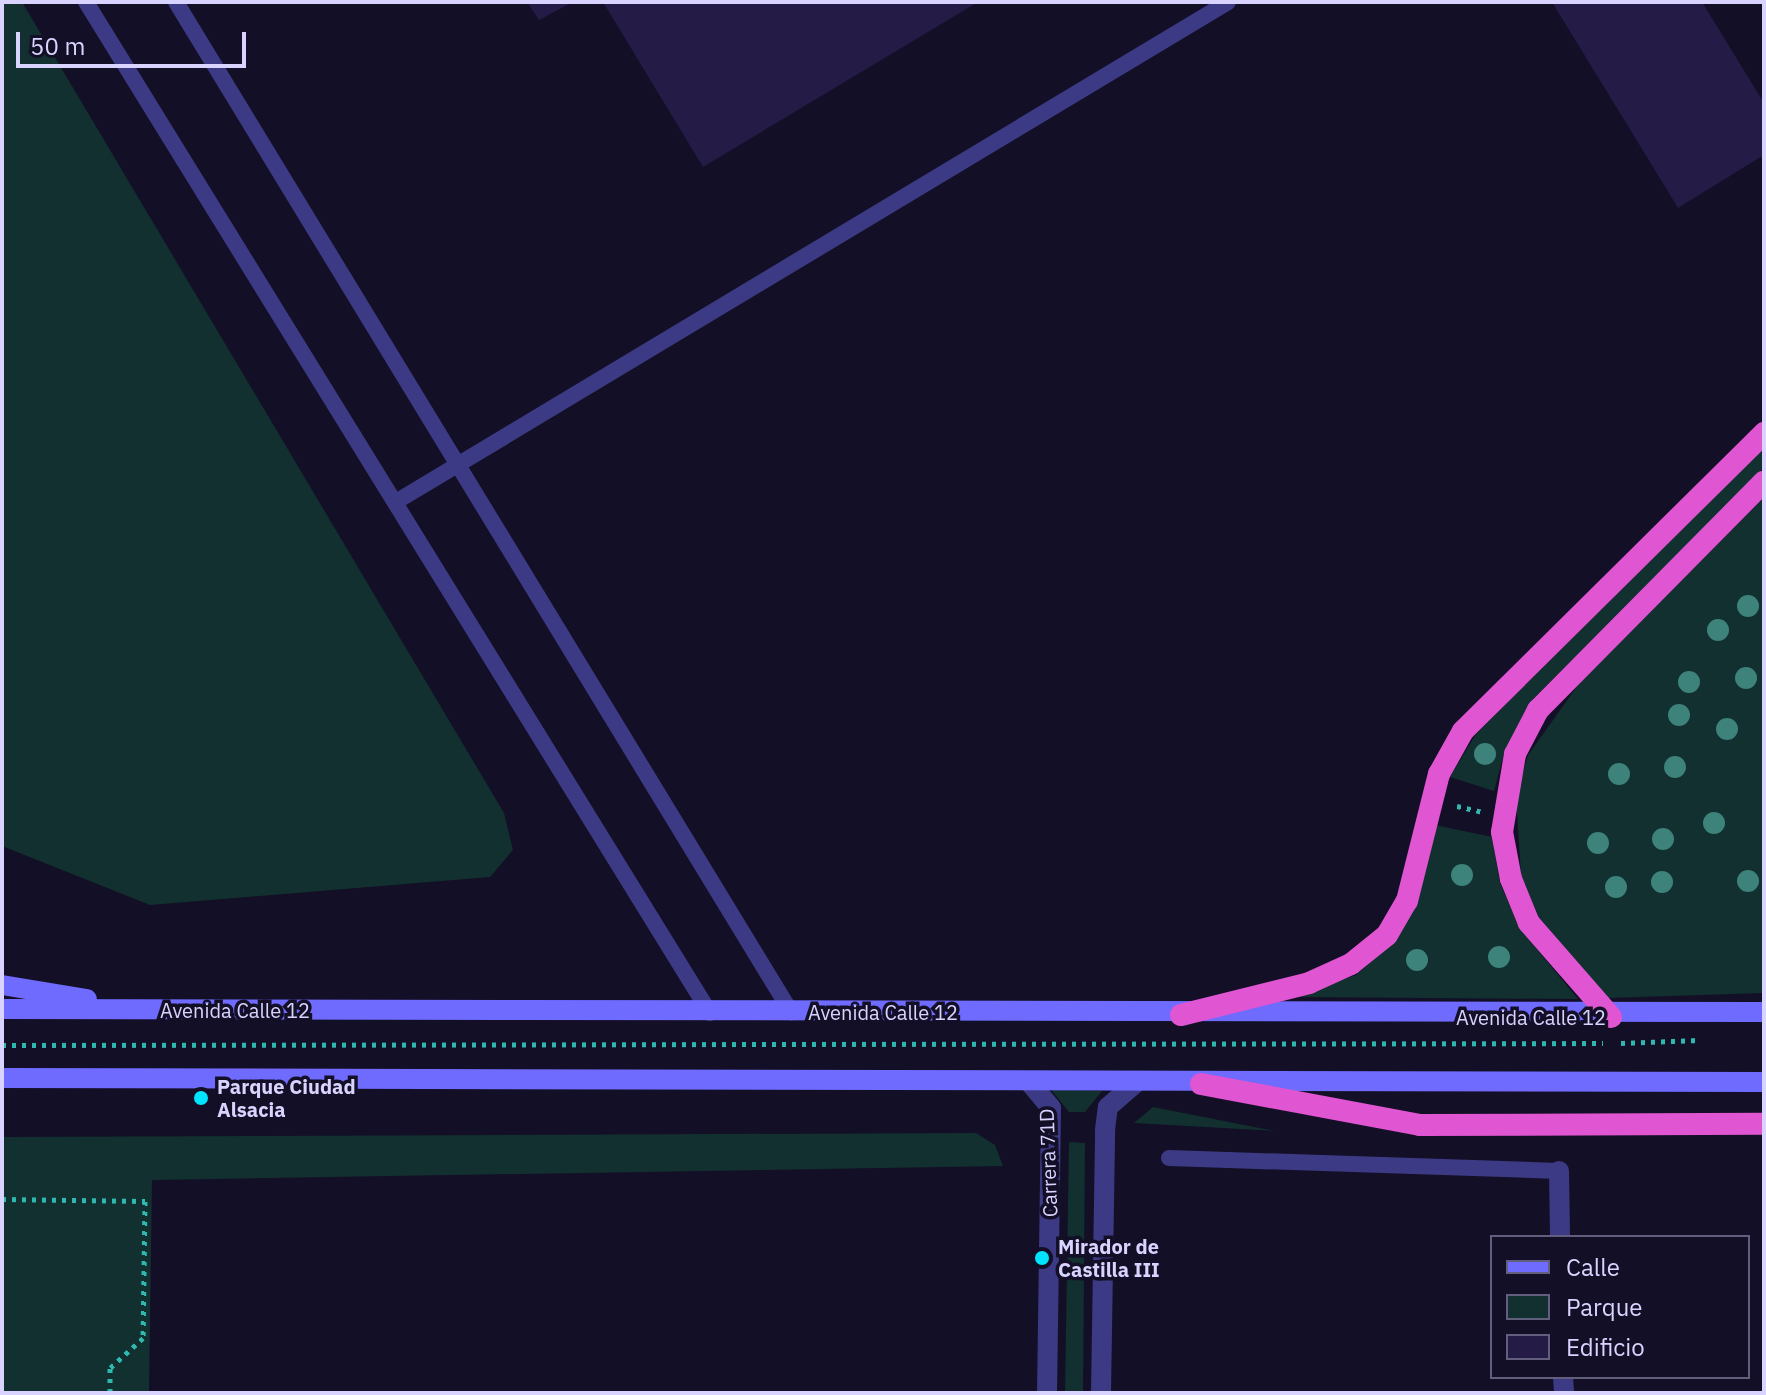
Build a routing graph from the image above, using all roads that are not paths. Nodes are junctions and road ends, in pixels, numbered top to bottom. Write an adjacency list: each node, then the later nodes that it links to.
1 (86, 2): 7 (lane)
2 (176, 2): 5 (lane)
3 (1228, 2): 5 (lane)
4 (1764, 433): 14 (highway)
5 (455, 467): 7 (lane); 11 (lane)
6 (1764, 482): 15 (highway)
7 (399, 500): 13 (lane)
8 (2, 985): 10 (main road)
9 (2, 1009): 10 (main road, Avenida Calle 12)
10 (150, 1010): 13 (main road, Avenida Calle 12)
11 (791, 1012): 13 (main road, Avenida Calle 12); 14 (main road, Avenida Calle 12)
12 (1764, 1012): 15 (main road, Avenida Calle 12)
13 (710, 1013)
14 (1181, 1015): 15 (main road, Avenida Calle 12)
15 (1611, 1017)
16 (2, 1078): 19 (main road)
17 (1764, 1082): 20 (main road)
18 (1136, 1083): 19 (main road); 20 (main road); 26 (street)
19 (1031, 1084): 25 (street, Carrera 71D)
20 (1201, 1084): 21 (highway)
21 (1764, 1124)
22 (1169, 1158): 23 (lane)
23 (1559, 1171): 24 (street)
24 (1560, 1235)
25 (1047, 1393)
26 (1101, 1393)

